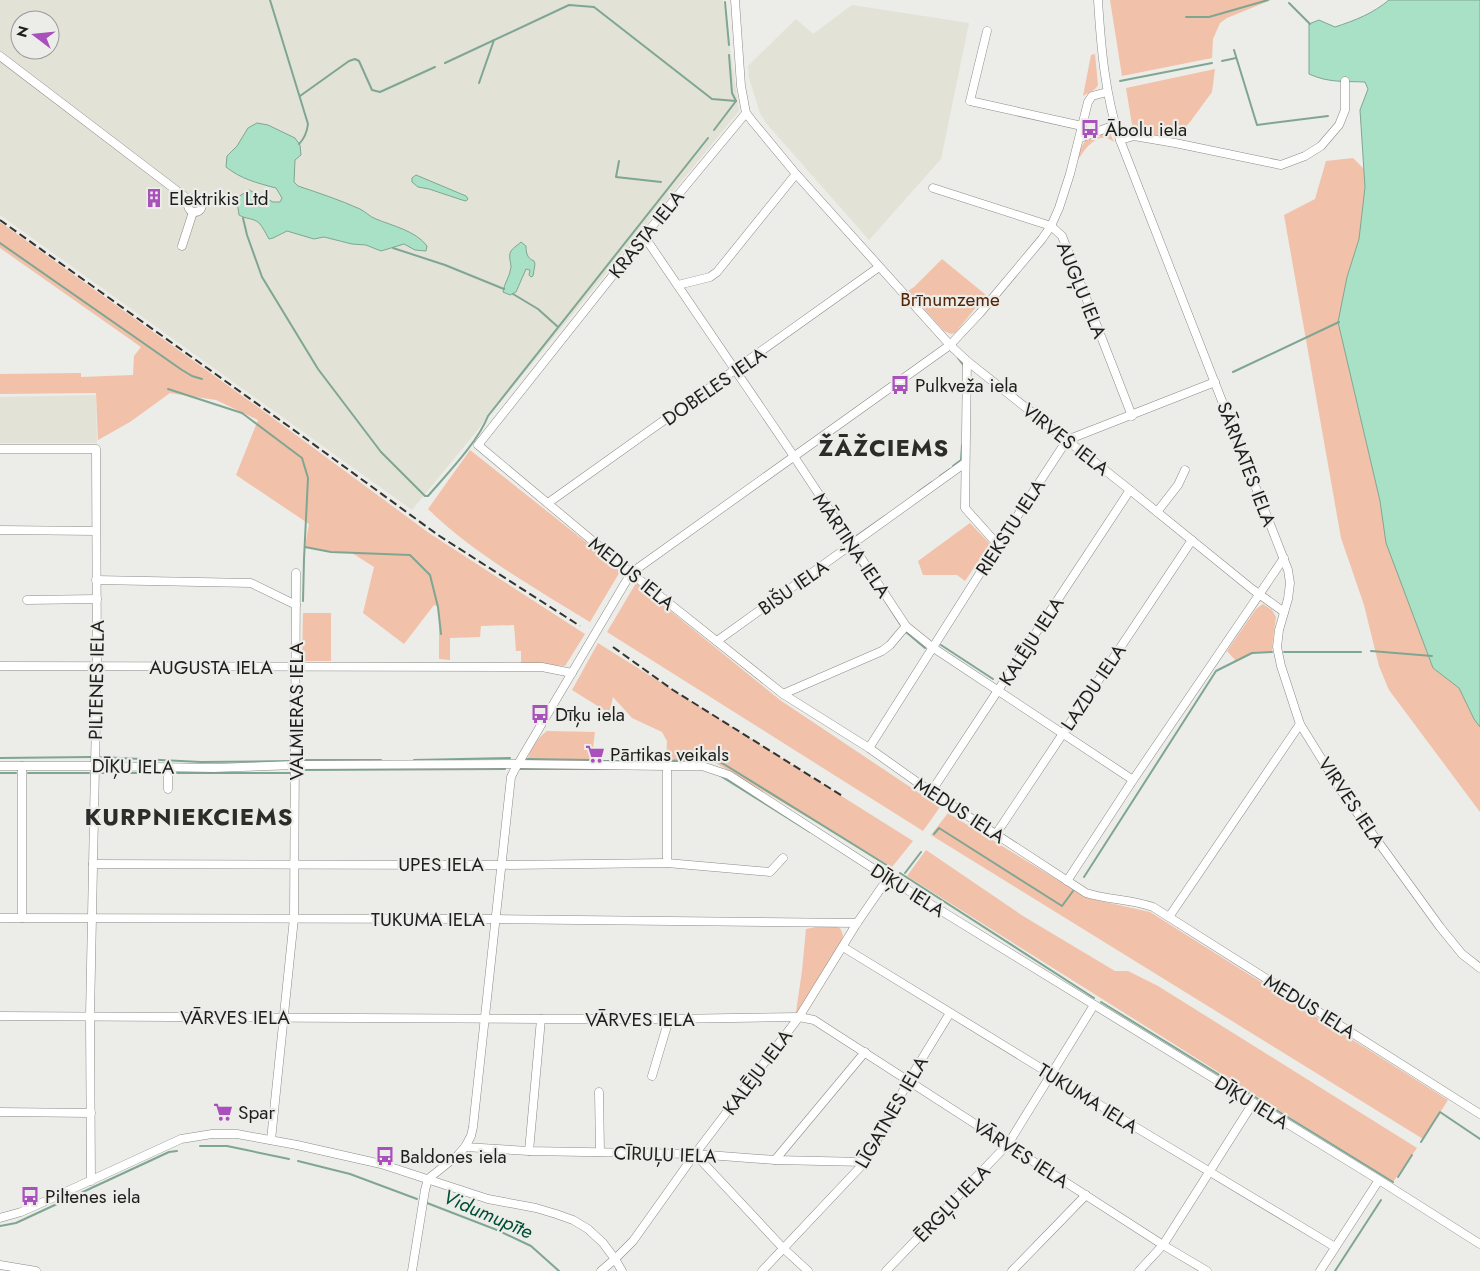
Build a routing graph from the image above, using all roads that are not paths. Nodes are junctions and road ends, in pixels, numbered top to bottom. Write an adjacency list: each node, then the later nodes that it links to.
1 (735, 0): 7 (street)
2 (1098, 0): 6 (street, SĀRNATES IELA)
3 (987, 31): 9 (street)
4 (0, 56): 14 (street)
5 (1345, 81): 11 (street)
6 (1107, 92): 8 (street, SĀRNATES IELA); 9 (street)
7 (746, 112): 12 (street, VIRVES IELA); 17 (street, KRASTA IELA)
8 (1115, 125): 10 (street); 11 (street, SĀRNATES IELA)
9 (1082, 126): 10 (street)
10 (1080, 138): 16 (street)
11 (1120, 140): 24 (street, SĀRNATES IELA)
12 (796, 174): 19 (street, VIRVES IELA); 20 (street)
13 (933, 188): 16 (street, AUGĻU IELA)
14 (190, 200): 15 (street); 15 (street)
15 (193, 212): 18 (street)
16 (1051, 226): 21 (street); 25 (street, AUGĻU IELA)
17 (644, 236): 20 (street, MĀRTIŅA IELA); 27 (street, KRASTA IELA)
18 (182, 246)
19 (879, 267): 21 (street, VIRVES IELA); 23 (street, DOBELES IELA)
20 (678, 285): 23 (street, MĀRTIŅA IELA)
21 (950, 346): 22 (street, VIRVES IELA); 29 (street)
22 (967, 361): 26 (street, VIRVES IELA); 30 (street)
23 (736, 370): 29 (street, MĀRTIŅA IELA); 33 (street, DOBELES IELA)
24 (1215, 382): 25 (street); 40 (street, SĀRNATES IELA)
25 (1132, 416): 26 (street)
26 (1067, 440): 32 (street, VIRVES IELA); 39 (street, RIEKSTU IELA)
27 (478, 445): 33 (street, MEDUS IELA)
28 (0, 449): 36 (street, PILTENES IELA)
29 (794, 457): 38 (street, MĀRTIŅA IELA); 42 (street)
30 (965, 462): 38 (street, BIŠU IELA); 39 (street)
31 (1185, 470): 34 (street)
32 (1130, 490): 34 (street, VIRVES IELA); 56 (street, KALĒJU IELA)
33 (548, 503): 42 (street, MEDUS IELA)
34 (1157, 512): 37 (street, VIRVES IELA)
35 (0, 530): 36 (street)
36 (96, 531): 43 (street, PILTENES IELA)
37 (1192, 540): 44 (street, VIRVES IELA); 59 (street, LAZDU IELA)
38 (852, 545): 49 (street, MĀRTIŅA IELA); 50 (street, BIŠU IELA)
39 (998, 545): 51 (street, RIEKSTU IELA)
40 (1284, 558): 44 (street); 48 (street, VIRVES IELA)
41 (296, 573): 47 (street, VALMIERAS IELA)
42 (632, 573): 50 (street, MEDUS IELA); 55 (street)
43 (96, 580): 45 (street, PILTENES IELA); 47 (street)
44 (1258, 594): 48 (street, VIRVES IELA); 68 (street)
45 (97, 599): 46 (street); 53 (street, PILTENES IELA)
46 (27, 600)
47 (296, 606): 54 (street, VALMIERAS IELA)
48 (1284, 612): 58 (street, VIRVES IELA)
49 (906, 626): 51 (street, MĀRTIŅA IELA); 57 (street)
50 (717, 641): 57 (street, MEDUS IELA)
51 (932, 647): 56 (street, MĀRTIŅA IELA); 60 (street, RIEKSTU IELA)
52 (0, 666): 53 (street, AUGUSTA IELA)
53 (97, 667): 54 (street, AUGUSTA IELA); 65 (street, PILTENES IELA)
54 (296, 667): 55 (street, AUGUSTA IELA); 62 (street, VALMIERAS IELA)
55 (572, 673): 61 (street)
56 (998, 691): 59 (street, MĀRTIŅA IELA); 70 (street, KALĒJU IELA)
57 (783, 694): 60 (street, MEDUS IELA)
58 (1300, 724): 83 (street); 87 (street, VIRVES IELA)
59 (1062, 733): 68 (street, MĀRTIŅA IELA); 71 (street, LAZDU IELA)
60 (869, 748): 70 (street, MEDUS IELA)
61 (517, 764): 62 (street, DĪĶU IELA); 66 (street, DĪĶU IELA); 76 (street)
62 (296, 765): 67 (street, DĪĶU IELA); 75 (street, VALMIERAS IELA)
63 (0, 766): 64 (street, DĪĶU IELA)
64 (22, 766): 65 (street, DĪĶU IELA); 80 (street)
65 (94, 766): 67 (street, DĪĶU IELA); 74 (street, PILTENES IELA)
66 (667, 766): 73 (street); 77 (street, DĪĶU IELA)
67 (168, 767): 69 (street)
68 (1133, 780): 78 (street)
69 (168, 789)
70 (931, 792): 71 (street, MEDUS IELA)
71 (996, 834): 78 (street, MEDUS IELA)
72 (783, 858): 73 (street, UPES IELA)
73 (667, 863): 76 (street, UPES IELA)
74 (93, 864): 75 (street, UPES IELA); 81 (street, PILTENES IELA)
75 (295, 864): 76 (street, UPES IELA); 82 (street, VALMIERAS IELA)
76 (502, 865): 84 (street)
77 (888, 878): 85 (street, KALĒJU IELA); 88 (street, DĪĶU IELA)
78 (1067, 881): 83 (street, MEDUS IELA)
79 (0, 918): 80 (street, TUKUMA IELA)
80 (22, 918): 81 (street, TUKUMA IELA)
81 (92, 918): 82 (street, TUKUMA IELA); 91 (street, PILTENES IELA)
82 (294, 918): 84 (street, TUKUMA IELA); 93 (street, VALMIERAS IELA)
83 (1169, 918): 105 (street, MEDUS IELA)
84 (496, 919): 85 (street, TUKUMA IELA); 94 (street)
85 (857, 923): 86 (street, KALĒJU IELA)
86 (843, 947): 89 (street, TUKUMA IELA); 92 (street, KALĒJU IELA)
87 (1480, 968)
88 (1094, 1005): 98 (street, ĒRGĻU IELA); 102 (street, DĪĶU IELA)
89 (950, 1013): 98 (street, TUKUMA IELA); 100 (street, LĪGATNES IELA)
90 (0, 1016): 91 (street, VĀRVES IELA)
91 (90, 1016): 93 (street, VĀRVES IELA); 104 (street, PILTENES IELA)
92 (800, 1017): 96 (street, VĀRVES IELA); 97 (street, VĀRVES IELA); 111 (street, KALĒJU IELA)
93 (284, 1018): 94 (street, VĀRVES IELA); 106 (street, VALMIERAS IELA)
94 (484, 1018): 95 (street, VĀRVES IELA); 108 (street)
95 (541, 1019): 96 (street, VĀRVES IELA); 109 (street)
96 (669, 1019): 99 (street)
97 (864, 1052): 100 (street, VĀRVES IELA); 112 (street)
98 (1052, 1075): 107 (street, ĒRGĻU IELA); 114 (street, TUKUMA IELA)
99 (652, 1076)
100 (908, 1080): 107 (street, VĀRVES IELA); 113 (street, LĪGATNES IELA)
101 (600, 1092): 110 (street)
102 (1253, 1103): 114 (street); 116 (street, DĪĶU IELA)
103 (0, 1112): 104 (street)
104 (91, 1113): 117 (street, PILTENES IELA)
105 (1480, 1114)
106 (271, 1140): 115 (street); 117 (street)
107 (1008, 1144): 118 (street, VĀRVES IELA); 132 (street, ĒRGĻU IELA)
108 (465, 1147): 109 (street, CĪRUĻU IELA); 115 (street)
109 (530, 1151): 110 (street, CĪRUĻU IELA)
110 (600, 1152): 111 (street, CĪRUĻU IELA)
111 (695, 1154): 112 (street, CĪRUĻU IELA); 123 (street); 124 (street, KALĒJU IELA)
112 (775, 1160): 113 (street, CĪRUĻU IELA)
113 (865, 1162): 123 (street, LĪGATNES IELA)
114 (1209, 1172): 121 (street); 122 (street, TUKUMA IELA)
115 (428, 1179): 124 (street); 127 (street)
116 (1379, 1180): 120 (street, DĪĶU IELA); 122 (street)
117 (90, 1181): 119 (street)
118 (1086, 1195): 121 (street, VĀRVES IELA); 133 (street)
119 (0, 1218)
120 (1480, 1244)
121 (1163, 1245): 134 (street); 135 (street, VĀRVES IELA)
122 (1335, 1247): 136 (street)
123 (783, 1248): 130 (street, LĪGATNES IELA); 131 (street)
124 (615, 1259): 128 (street, KALĒJU IELA); 129 (street)
125 (0, 1265): 126 (street)
126 (36, 1271)
127 (412, 1271)
128 (601, 1271)
129 (622, 1271)
130 (762, 1271)
131 (808, 1271)
132 (886, 1271)
133 (1012, 1271)
134 (1139, 1271)
135 (1207, 1271)
136 (1320, 1271)

